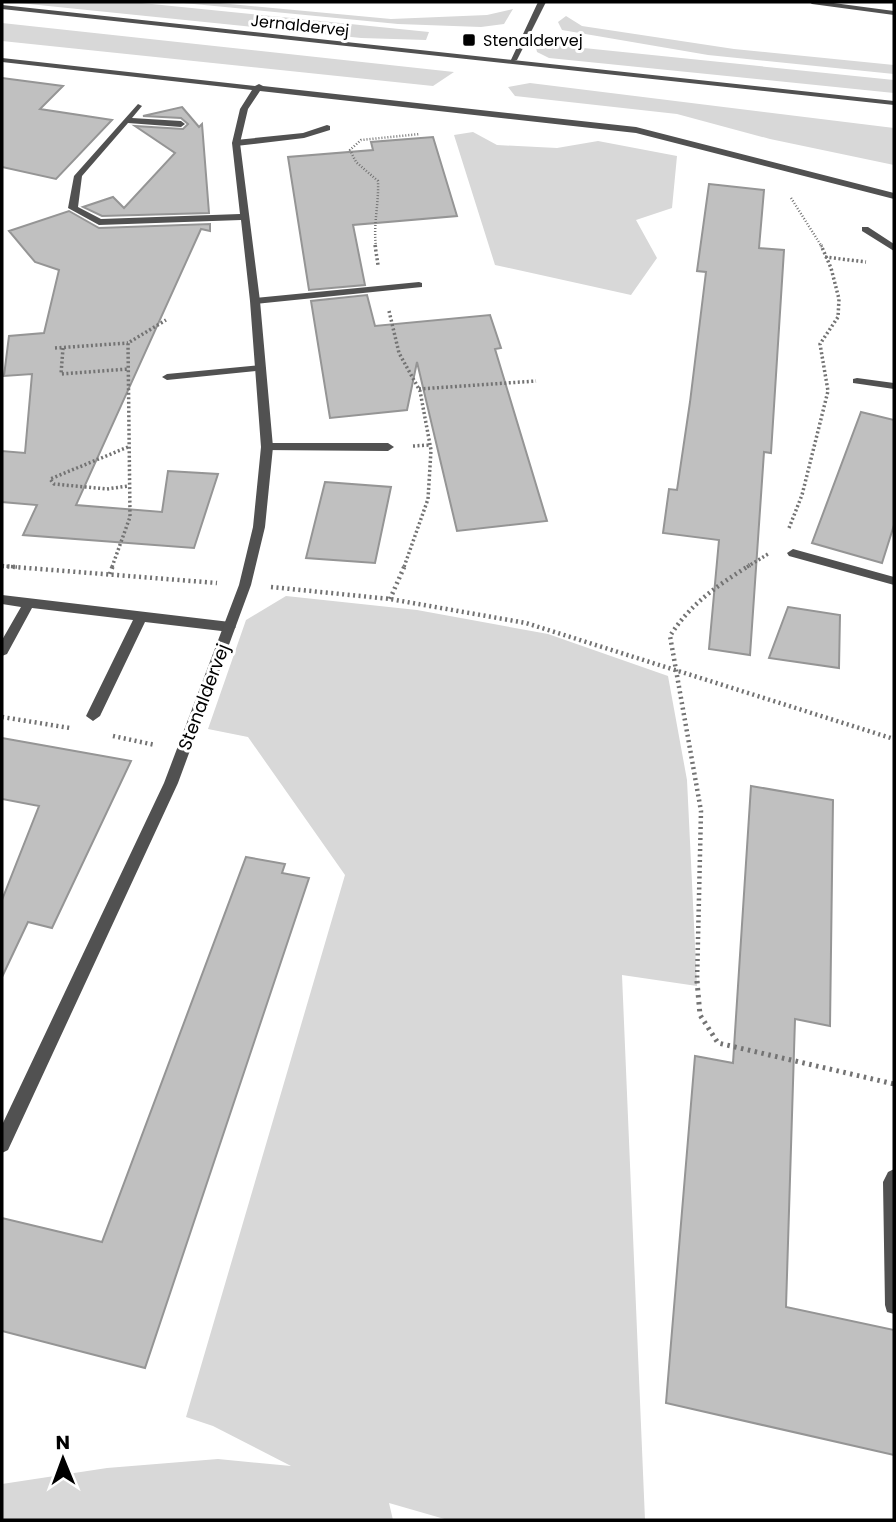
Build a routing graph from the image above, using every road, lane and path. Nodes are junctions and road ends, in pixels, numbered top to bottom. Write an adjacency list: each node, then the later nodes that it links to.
1 (542, 2): 6 (street)
2 (812, 2): 4 (street)
3 (2, 7): 6 (street, Jernaldervej)
4 (894, 13)
5 (2, 60): 7 (street)
6 (513, 60): 8 (street, Jernaldervej)
7 (259, 86): 13 (street, Stenaldervej); 15 (street)
8 (894, 103)
9 (138, 106): 10 (street)
10 (126, 120): 11 (street); 16 (street)
11 (181, 124)
12 (327, 128): 13 (street)
13 (236, 142): 16 (street, Stenaldervej)
14 (789, 195): 36 (path)
15 (894, 196)
16 (244, 217): 20 (street, Stenaldervej)
17 (865, 229): 18 (street)
18 (894, 248)
19 (419, 285): 20 (street)
20 (255, 301): 25 (street, Stenaldervej)
21 (166, 320): 22 (path)
22 (128, 343): 24 (path); 26 (path)
23 (55, 348): 24 (path)
24 (63, 348): 26 (path)
25 (261, 368): 27 (street); 33 (street, Stenaldervej)
26 (128, 369): 32 (path)
27 (167, 377)
28 (536, 381): 31 (path)
29 (858, 381): 30 (street)
30 (894, 386)
31 (419, 389)
32 (128, 447): 35 (path); 35 (path)
33 (267, 447): 34 (street); 42 (street, Stenaldervej)
34 (388, 447)
35 (128, 486): 40 (path)
36 (784, 534)
37 (772, 551): 48 (path)
38 (793, 553): 41 (street)
39 (2, 566): 40 (path)
40 (109, 575): 42 (path)
41 (894, 581)
42 (245, 585): 46 (street, Stenaldervej); 48 (path)
43 (2, 600): 44 (street)
44 (29, 603): 45 (street); 47 (street)
45 (141, 616): 46 (street); 49 (street)
46 (230, 627): 52 (street, Stenaldervej)
47 (2, 651)
48 (676, 669): 50 (path); 51 (path)
49 (93, 716)
50 (894, 739)
51 (894, 1084)
52 (2, 1144)
53 (894, 1178): 54 (street)
54 (894, 1305)

